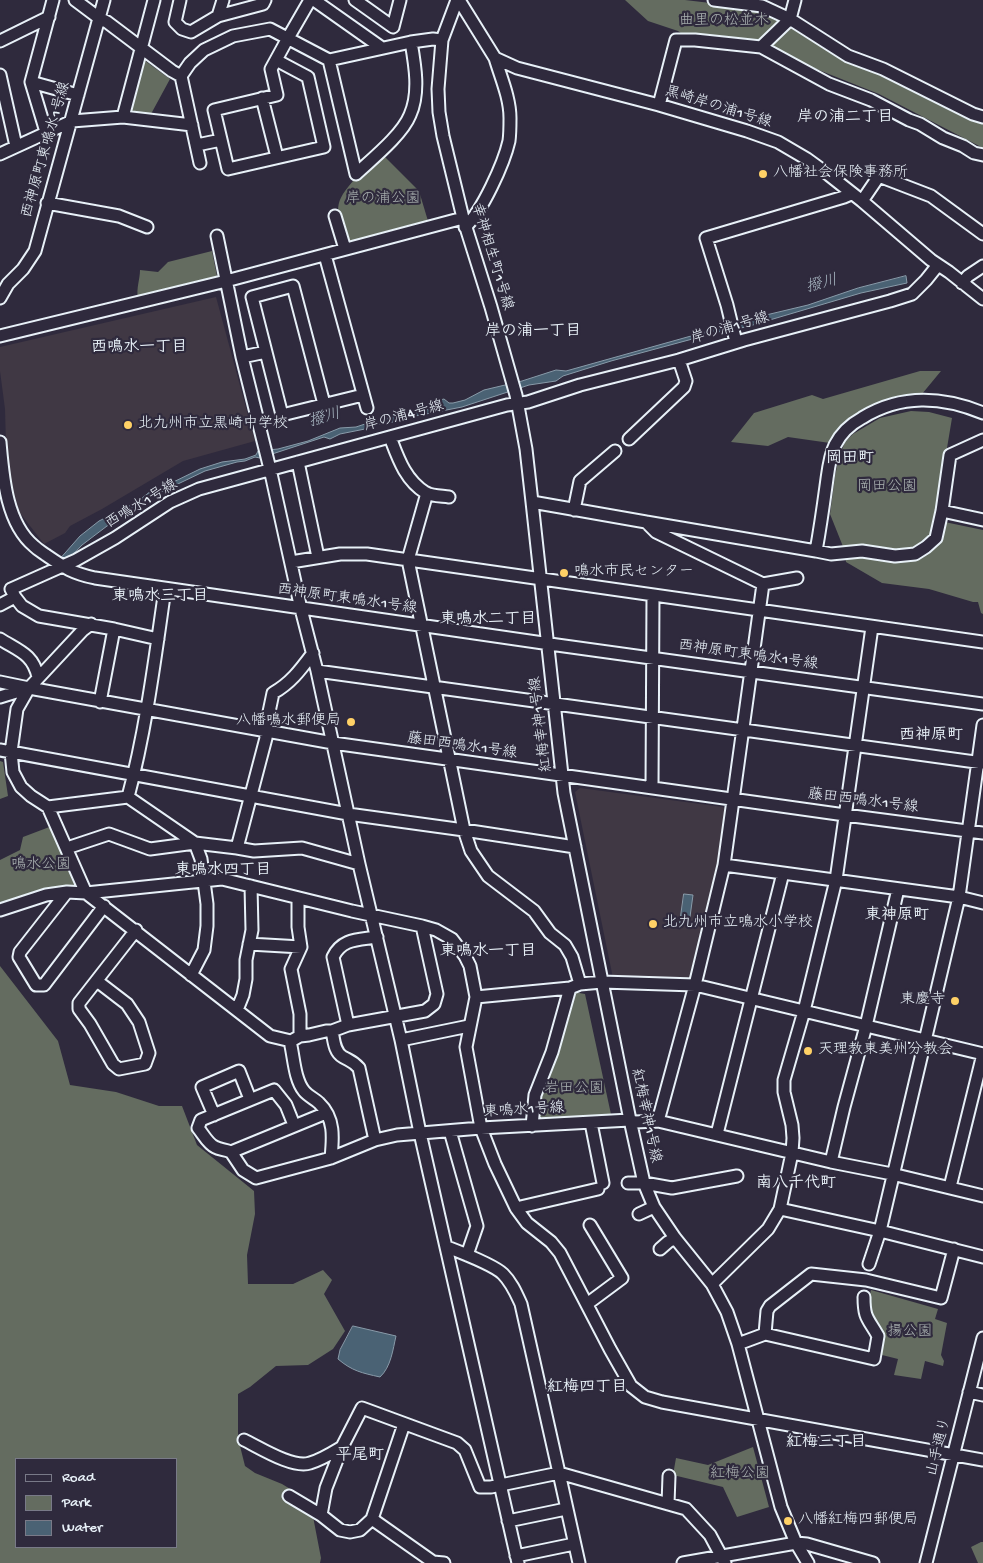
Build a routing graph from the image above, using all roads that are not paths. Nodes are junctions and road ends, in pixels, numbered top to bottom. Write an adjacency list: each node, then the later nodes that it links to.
1 (53, 0): 16 (street)
2 (75, 0): 17 (street)
3 (104, 0): 17 (street, 西神原町東鳴水1号線)
4 (154, 0): 24 (street)
5 (180, 0): 15 (street)
6 (223, 0): 15 (street)
7 (264, 0): 15 (street)
8 (310, 0): 19 (street)
9 (314, 0): 25 (street)
10 (355, 0): 11 (street)
11 (400, 0)
12 (458, 0): 20 (street, 幸神相生町1号線); 26 (street)
13 (714, 0): 18 (street)
14 (795, 0): 18 (street)
15 (218, 16)
16 (49, 17): 21 (street); 31 (street)
17 (99, 18): 24 (street); 32 (street, 西神原町東鳴水1号線)
18 (790, 19): 23 (street); 36 (street)
19 (288, 38): 27 (street); 28 (street); 30 (street)
20 (442, 40): 22 (street); 51 (street, 幸神相生町1号線)
21 (0, 41)
22 (411, 42): 25 (street); 28 (street)
23 (761, 47): 34 (street); 44 (street)
24 (142, 48): 30 (street); 35 (street)
25 (382, 48): 28 (street)
26 (495, 58): 34 (street, 黒崎岸の浦1号線); 51 (street)
27 (276, 60): 33 (street); 45 (street)
28 (329, 60)
29 (0, 75): 42 (street)
30 (181, 76): 38 (street)
31 (31, 82): 32 (street); 39 (street)
32 (78, 95): 37 (street, 西神原町東鳴水1号線)
33 (262, 98): 40 (street); 45 (street)
34 (659, 105): 47 (street, 黒崎岸の浦1号線)
35 (123, 117): 37 (street); 38 (street)
36 (983, 117)
37 (72, 121): 39 (street); 49 (street, 西神原町東鳴水1号線)
38 (192, 125): 41 (street)
39 (46, 132): 42 (street)
40 (221, 140): 41 (street); 45 (street)
41 (197, 145): 46 (street)
42 (16, 146): 43 (street)
43 (0, 154)
44 (983, 155)
45 (277, 157)
46 (200, 163)
47 (851, 194): 48 (street, 黒崎岸の浦1号線); 64 (street)
48 (862, 201): 53 (street); 57 (street, 黒崎岸の浦1号線)
49 (47, 203): 52 (street); 61 (street, 西神原町東鳴水1号線)
50 (335, 216): 55 (street)
51 (464, 222): 55 (street); 69 (street, 幸神相生町1号線)
52 (147, 227)
53 (983, 234)
54 (217, 236): 59 (street)
55 (345, 249): 56 (street)
56 (326, 255): 59 (street); 68 (street)
57 (938, 265): 60 (street, 黒崎岸の浦1号線); 64 (street, 岸の浦1号線)
58 (983, 266): 60 (street)
59 (226, 282): 63 (street); 66 (street)
60 (962, 283): 62 (street, 黒崎岸の浦1号線)
61 (0, 298)
62 (983, 299)
63 (0, 336)
64 (735, 338): 67 (street, 岸の浦1号線)
65 (266, 352): 66 (street); 70 (street); 70 (street)
66 (242, 357): 79 (street)
67 (679, 360): 69 (street, 岸の浦1号線); 74 (street)
68 (363, 395): 70 (street); 71 (street)
69 (518, 403): 73 (street, 岸の浦4号線); 83 (street, 幸神相生町1号線)
70 (324, 404)
71 (367, 408)
72 (983, 413): 88 (street)
73 (390, 437): 78 (street, 岸の浦4号線); 81 (street)
74 (629, 439)
75 (983, 440): 85 (street)
76 (0, 442): 80 (street, 西神原町東鳴水1号線)
77 (615, 451): 84 (street)
78 (298, 462): 79 (street, 岸の浦4号線); 89 (street)
79 (269, 467): 91 (street); 92 (street, 西鳴水1号線)
80 (3, 490): 92 (street, 西神原町東鳴水1号線)
81 (427, 494): 82 (street); 90 (street)
82 (449, 497)
83 (532, 502): 84 (street); 94 (street, 幸神相生町1号線)
84 (574, 510): 87 (street)
85 (942, 511): 86 (street); 88 (street)
86 (983, 520)
87 (646, 522): 88 (street); 95 (street)
88 (816, 551)
89 (318, 557): 90 (street); 91 (street)
90 (408, 560): 94 (street); 104 (street)
91 (290, 562): 101 (street)
92 (61, 566): 96 (street, 西神原町東鳴水1号線); 97 (street, 西鳴水1号線)
93 (797, 578): 95 (street)
94 (540, 579): 99 (street); 110 (street, 幸神相生町1号線)
95 (763, 584): 102 (street)
96 (164, 589): 101 (street, 西神原町東鳴水1号線); 108 (street)
97 (13, 593): 98 (street); 100 (street); 103 (street)
98 (0, 594)
99 (653, 595): 102 (street); 112 (street)
100 (0, 605)
101 (301, 609): 104 (street, 西神原町東鳴水1号線); 111 (street)
102 (759, 611): 105 (street); 114 (street)
103 (91, 624): 106 (street); 115 (street)
104 (422, 625): 110 (street, 西神原町東鳴水1号線); 117 (street)
105 (872, 627): 109 (street); 119 (street)
106 (114, 629): 108 (street); 121 (street)
107 (0, 639): 115 (street)
108 (158, 639): 124 (street)
109 (983, 642)
110 (548, 643): 112 (street, 西神原町東鳴水1号線); 122 (street, 紅梅幸神1号線)
111 (313, 653): 113 (street); 128 (street)
112 (652, 658): 114 (street, 西神原町東鳴水1号線); 125 (street)
113 (318, 671): 117 (street); 129 (street)
114 (750, 672): 119 (street, 西神原町東鳴水1号線); 127 (street)
115 (38, 677): 118 (street)
116 (0, 682): 118 (street, 藤田西鳴水1号線)
117 (435, 687): 122 (street); 132 (street)
118 (28, 688): 120 (street); 121 (street, 藤田西鳴水1号線); 131 (street)
119 (862, 688): 123 (street, 西神原町東鳴水1号線); 130 (street)
120 (0, 697)
121 (100, 702): 124 (street, 藤田西鳴水1号線)
122 (554, 704): 125 (street); 135 (street, 紅梅幸神1号線)
123 (983, 704)
124 (146, 710): 128 (street, 藤田西鳴水1号線); 134 (street)
125 (653, 718): 127 (street); 136 (street)
126 (983, 725): 133 (street)
127 (742, 730): 130 (street); 139 (street)
128 (265, 731): 129 (street, 藤田西鳴水1号線); 138 (street)
129 (333, 744): 132 (street, 藤田西鳴水1号線); 141 (street)
130 (854, 746): 133 (street); 142 (street)
131 (6, 751): 134 (street); 140 (street)
132 (450, 760): 135 (street, 藤田西鳴水1号線); 143 (street)
133 (980, 763): 144 (street)
134 (134, 774): 137 (street); 138 (street)
135 (564, 776): 136 (street, 藤田西鳴水1号線); 147 (street, 紅梅幸神1号線)
136 (652, 788): 139 (street, 藤田西鳴水1号線)
137 (128, 797): 140 (street); 146 (street)
138 (250, 797): 141 (street); 149 (street)
139 (733, 800): 142 (street, 藤田西鳴水1号線); 151 (street)
140 (48, 807): 148 (street)
141 (348, 814): 143 (street); 150 (street)
142 (845, 815): 144 (street, 藤田西鳴水1号線); 154 (street)
143 (464, 830): 147 (street); 174 (street)
144 (968, 830): 145 (street, 藤田西鳴水1号線); 159 (street)
145 (983, 833)
146 (196, 843): 148 (street); 149 (street); 153 (street)
147 (575, 847): 172 (street, 紅梅幸神1号線)
148 (67, 848): 158 (street)
149 (237, 848): 150 (street)
150 (359, 864): 164 (street)
151 (724, 865): 152 (street); 173 (street)
152 (783, 873): 154 (street); 176 (street)
153 (204, 880): 155 (street); 158 (street); 170 (street)
154 (836, 880): 156 (street); 178 (street)
155 (251, 886): 160 (street); 168 (street)
156 (898, 889): 159 (street); 182 (street)
157 (67, 892): 158 (street); 162 (street); 163 (street)
158 (86, 893): 162 (street)
159 (959, 897): 161 (street); 186 (street)
160 (298, 898): 164 (street); 169 (street)
161 (983, 903)
162 (104, 906): 166 (street)
163 (0, 910)
164 (372, 915): 165 (street); 167 (street)
165 (422, 926): 175 (street); 179 (street)
166 (136, 930): 170 (street); 171 (street)
167 (377, 937): 179 (street); 180 (street)
168 (249, 944): 169 (street); 177 (street)
169 (301, 947): 184 (street)
170 (191, 975): 177 (street)
171 (97, 981): 171 (street)
172 (602, 982): 173 (street); 174 (street); 191 (street, 紅梅幸神1号線)
173 (694, 985): 176 (street); 192 (street)
174 (575, 986): 175 (street); 195 (street)
175 (476, 997): 181 (street)
176 (752, 998): 178 (street); 199 (street)
177 (237, 1010): 184 (street)
178 (804, 1010): 182 (street); 202 (street)
179 (396, 1016): 180 (street); 185 (street)
180 (348, 1025): 183 (street)
181 (469, 1026): 185 (street); 196 (street)
182 (866, 1026): 186 (street); 204 (street)
183 (332, 1031): 184 (street); 200 (street)
184 (296, 1038): 189 (street)
185 (401, 1040): 198 (street)
186 (925, 1040): 187 (street); 205 (street)
187 (983, 1054): 209 (street)
188 (250, 1099): 190 (street); 190 (street); 194 (street)
189 (326, 1113): 194 (street); 203 (street)
190 (214, 1115): 201 (street)
191 (630, 1120): 192 (street, 東鳴水1号線); 193 (street, 東鳴水1号線); 208 (street, 紅梅幸神1号線)
192 (658, 1121): 199 (street, 東鳴水1号線)
193 (591, 1123): 195 (street, 東鳴水1号線); 212 (street)
194 (294, 1125): 201 (street)
195 (532, 1126): 196 (street, 東鳴水1号線)
196 (481, 1128): 197 (street, 東鳴水1号線); 212 (street)
197 (450, 1131): 198 (street, 東鳴水1号線); 221 (street)
198 (420, 1134): 200 (street, 東鳴水1号線); 218 (street)
199 (717, 1134): 202 (street, 東鳴水1号線)
200 (376, 1140): 203 (street, 東鳴水1号線)
201 (231, 1152): 203 (street, 東鳴水1号線)
202 (792, 1153): 204 (street, 東鳴水1号線); 213 (street)
203 (331, 1158)
204 (831, 1162): 205 (street, 東鳴水1号線)
205 (892, 1174): 209 (street, 東鳴水1号線); 216 (street)
206 (737, 1176): 208 (street)
207 (628, 1182): 208 (street)
208 (644, 1182): 211 (street, 紅梅幸神1号線)
209 (950, 1187): 210 (street, 東鳴水1号線)
210 (983, 1196)
211 (654, 1207): 214 (street); 217 (street, 紅梅幸神1号線)
212 (516, 1208): 226 (street)
213 (780, 1209): 216 (street); 224 (street)
214 (639, 1214)
215 (590, 1226): 226 (street)
216 (880, 1231): 220 (street); 223 (street)
217 (675, 1238): 219 (street); 224 (street, 紅梅幸神1号線)
218 (447, 1247): 221 (street); 240 (street)
219 (660, 1249)
220 (954, 1249): 222 (street); 227 (street)
221 (467, 1255): 238 (street)
222 (983, 1257)
223 (869, 1264)
224 (712, 1284): 229 (street, 紅梅幸神1号線)
225 (864, 1297): 227 (street)
226 (587, 1304): 232 (street)
227 (766, 1334): 229 (street)
228 (983, 1338): 230 (street, 山手通り)
229 (738, 1344): 232 (street, 紅梅幸神1号線)
230 (970, 1392): 231 (street); 236 (street, 山手通り)
231 (983, 1395)
232 (757, 1420): 236 (street); 247 (street, 紅梅幸神1号線)
233 (404, 1424): 235 (street); 240 (street); 245 (street)
234 (244, 1440): 235 (street)
235 (342, 1448): 244 (street)
236 (954, 1454): 237 (street); 256 (street, 山手通り)
237 (983, 1460)
238 (559, 1472): 240 (street); 242 (street); 243 (street)
239 (669, 1476): 242 (street)
240 (500, 1485): 246 (street)
241 (289, 1496): 244 (street)
242 (668, 1504): 250 (street)
243 (566, 1509): 246 (street); 248 (street)
244 (321, 1515): 245 (street)
245 (372, 1519): 251 (street)
246 (508, 1521): 249 (street)
247 (796, 1543): 250 (street); 254 (street, 紅梅幸神1号線); 255 (street)
248 (574, 1544): 249 (street); 252 (street)
249 (517, 1560)
250 (723, 1560): 253 (street)
251 (444, 1563)
252 (579, 1563)
253 (683, 1563)
254 (808, 1563)
255 (873, 1563)
256 (926, 1563)

